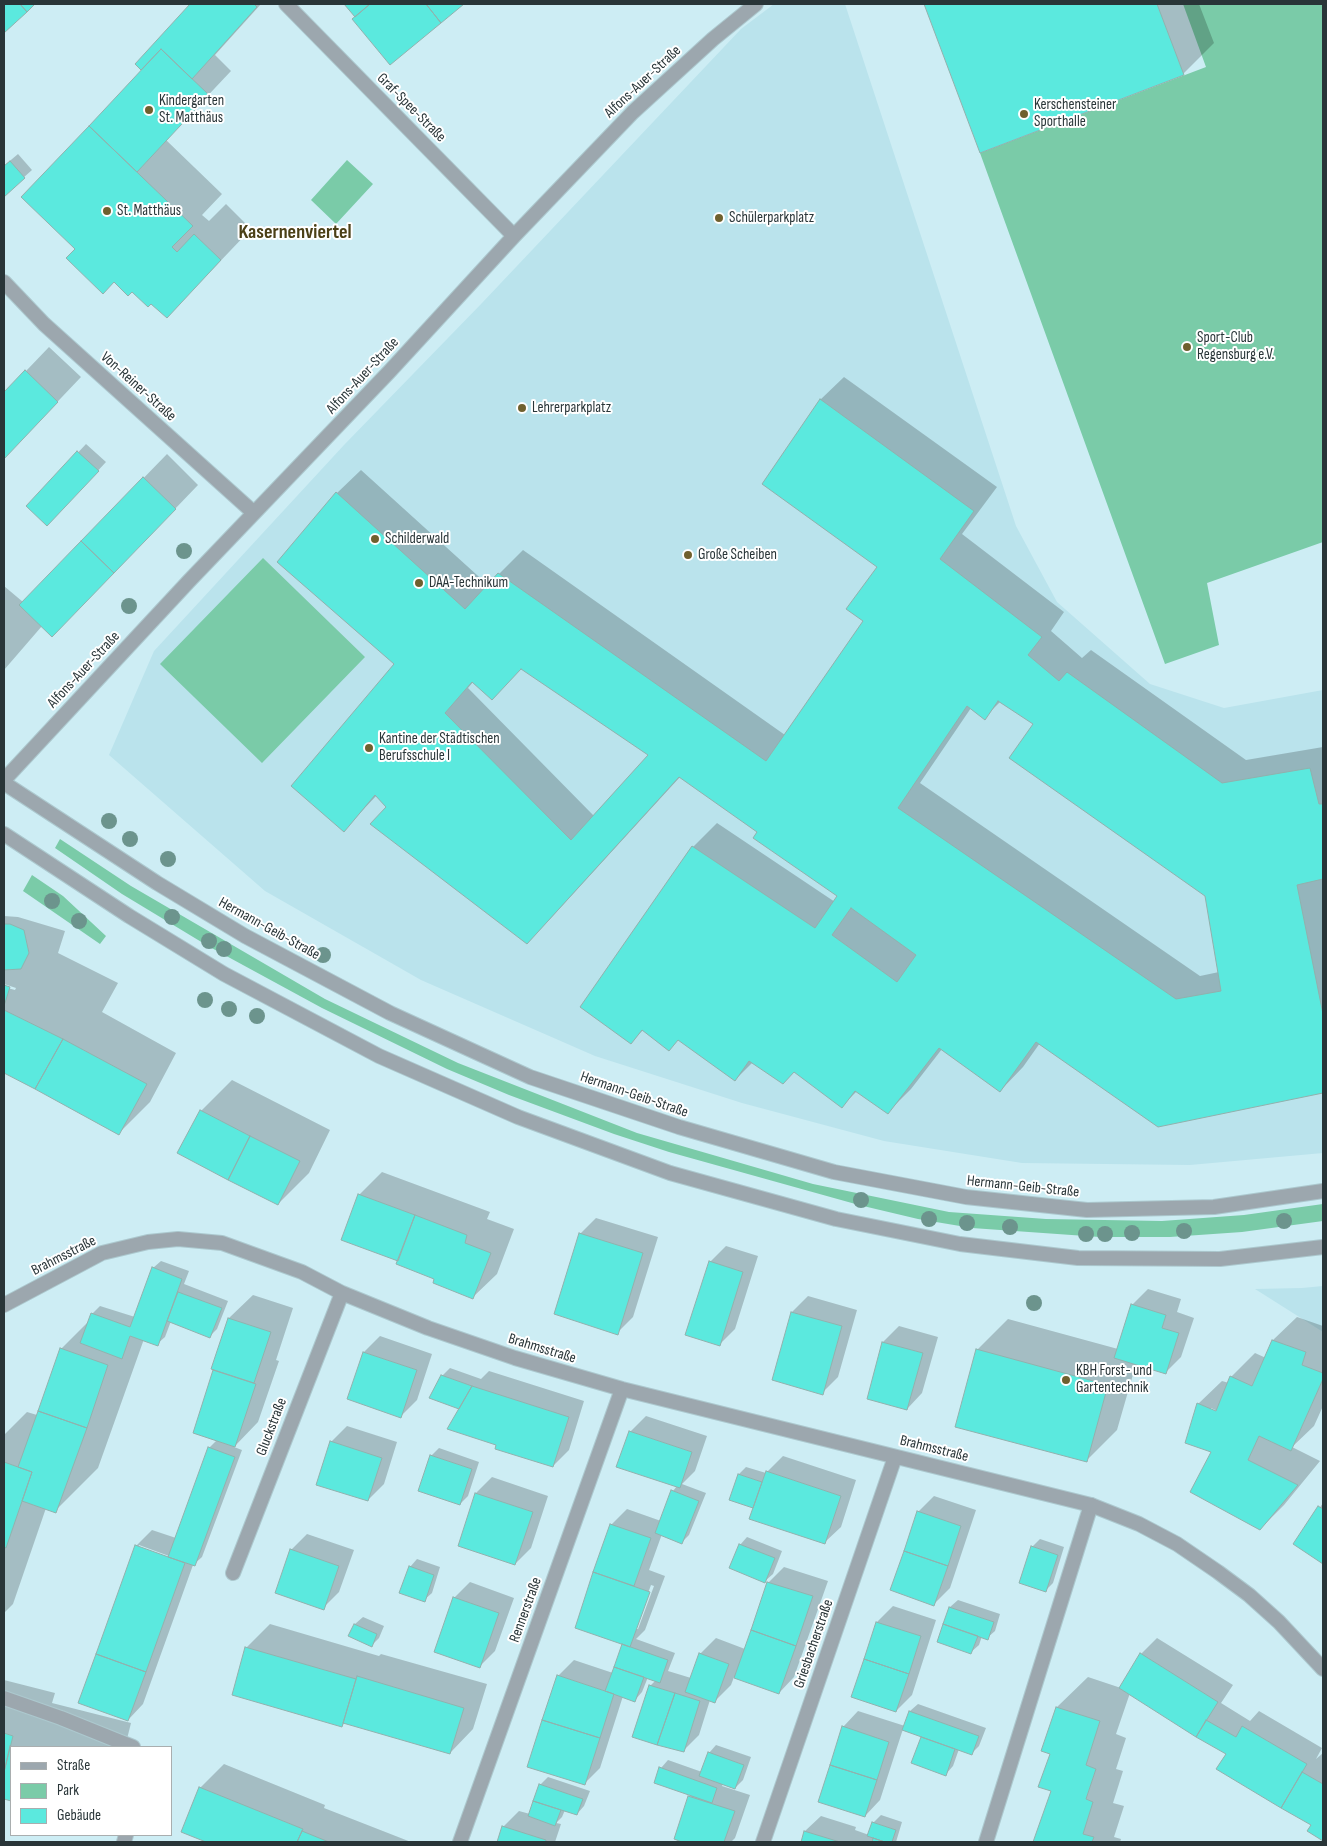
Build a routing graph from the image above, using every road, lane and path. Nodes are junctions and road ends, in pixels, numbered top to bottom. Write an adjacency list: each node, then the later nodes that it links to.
1 (286, 4): 3 (street, Graf-Spee-Straße)
2 (756, 4): 3 (street, Alfons-Auer-Straße)
3 (514, 236): 5 (street, Alfons-Auer-Straße)
4 (4, 282): 5 (street, Von-Reiner-Straße)
5 (254, 514): 6 (street, Alfons-Auer-Straße)
6 (4, 781): 8 (street, Hermann-Geib-Straße)
7 (4, 834): 9 (street)
8 (1323, 1192)
9 (1323, 1247)
10 (342, 1293): 11 (street, Brahmsstraße); 12 (street, Brahmsstraße); 15 (street, Gluckstraße)
11 (4, 1305)
12 (622, 1389): 13 (street, Brahmsstraße); 19 (street, Rennerstraße)
13 (895, 1457): 14 (street, Brahmsstraße); 20 (street, Griesbacherstraße)
14 (1092, 1506): 16 (street, Brahmsstraße); 21 (street)
15 (233, 1573)
16 (1323, 1669)
17 (4, 1698): 18 (street)
18 (131, 1746)
19 (460, 1842)
20 (763, 1842)
21 (986, 1842)

